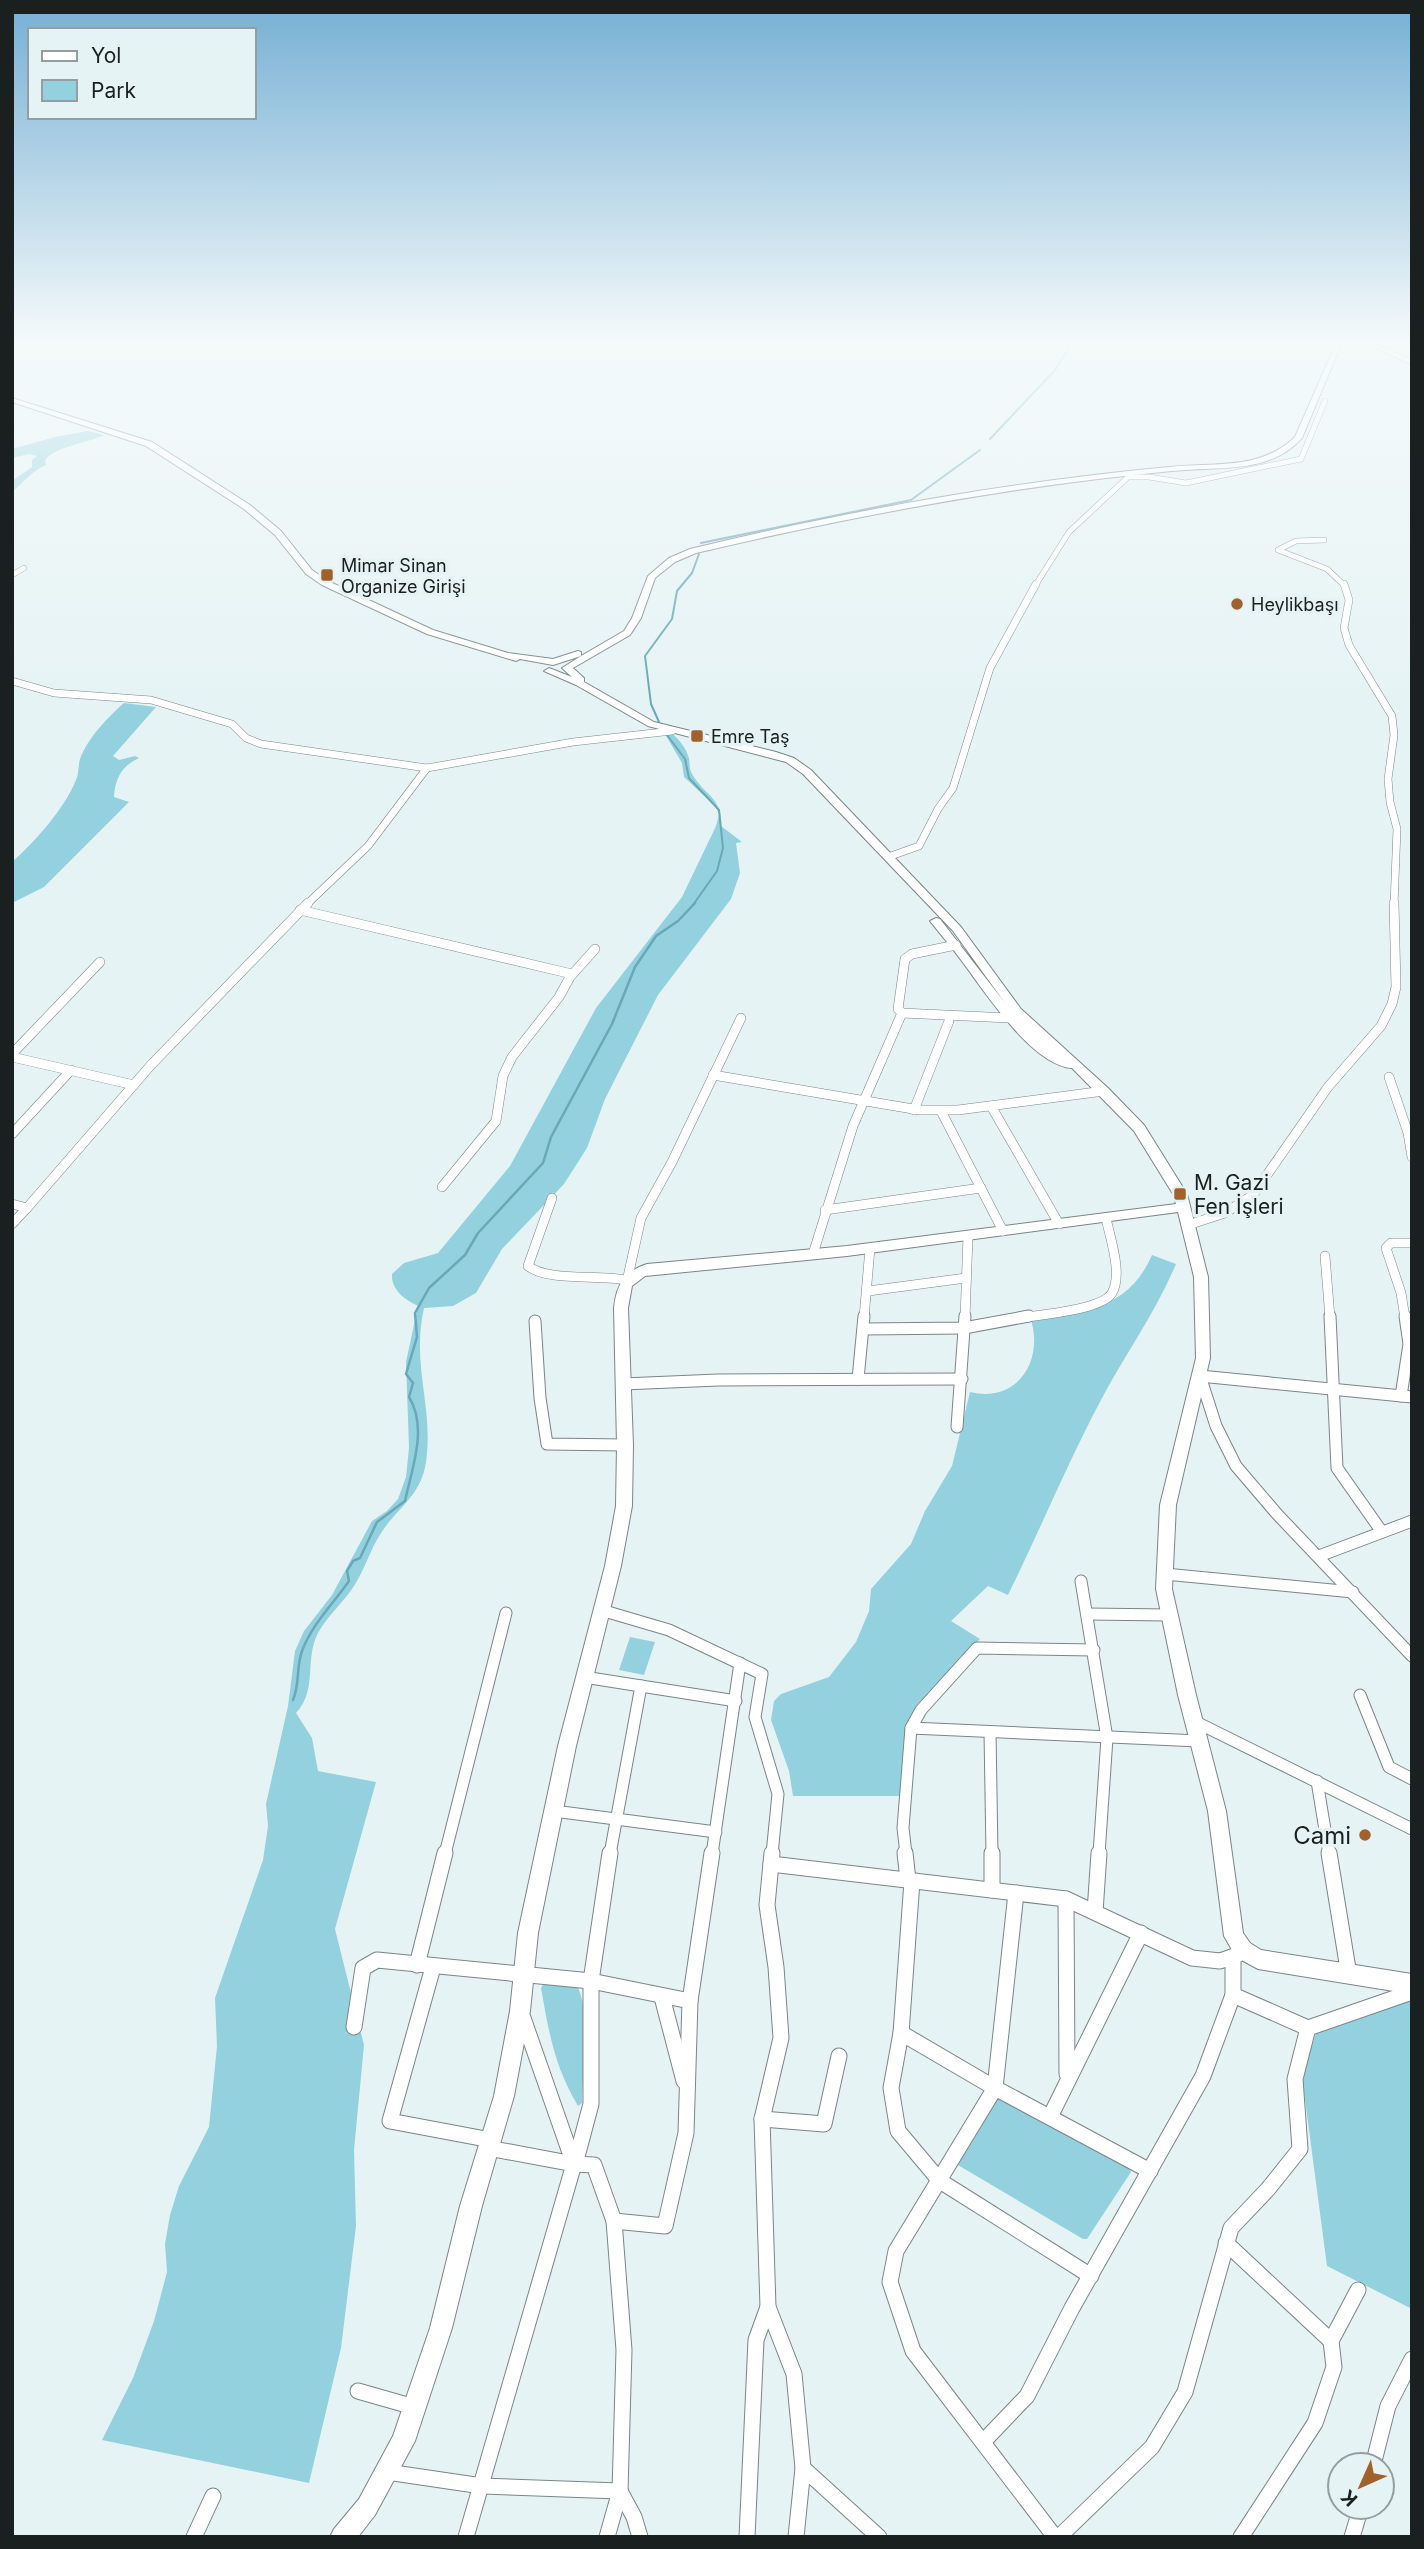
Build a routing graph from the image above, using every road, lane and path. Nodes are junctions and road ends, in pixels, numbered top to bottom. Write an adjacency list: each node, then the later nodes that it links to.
1 (171, 458): 10 (street)
2 (1247, 458): 8 (street)
3 (1265, 458): 9 (street)
4 (1302, 458): 20 (street)
5 (1324, 540): 53 (street)
6 (24, 568): 7 (street)
7 (12, 575)
8 (588, 650): 11 (street); 12 (street)
9 (600, 650): 13 (street); 14 (street)
10 (510, 655): 11 (street); 12 (street)
11 (530, 657): 12 (street)
12 (550, 668): 13 (street); 16 (street)
13 (566, 668): 14 (street)
14 (587, 675): 16 (street)
15 (12, 681): 18 (street)
16 (601, 697): 17 (street)
17 (672, 731): 18 (street); 19 (street)
18 (427, 768): 21 (street)
19 (817, 783): 20 (street); 22 (street)
20 (888, 857): 31 (street)
21 (300, 910): 25 (street); 35 (street)
22 (956, 945): 26 (street); 28 (street)
23 (595, 949): 25 (street)
24 (100, 962): 30 (street)
25 (572, 974): 43 (street)
26 (902, 1013): 28 (street); 37 (street)
27 (741, 1018): 33 (street)
28 (1009, 1018): 31 (street)
29 (949, 1021): 39 (street)
30 (12, 1056): 32 (street)
31 (1078, 1069): 36 (street)
32 (71, 1070): 35 (street); 41 (street)
33 (713, 1075): 37 (street); 61 (street)
34 (1389, 1077): 42 (street)
35 (134, 1085): 48 (street)
36 (1104, 1091): 38 (street); 47 (street)
37 (862, 1102): 39 (street); 49 (street)
38 (991, 1106): 40 (street); 52 (street)
39 (914, 1110): 40 (street)
40 (941, 1111): 44 (street)
41 (12, 1134)
42 (1412, 1157)
43 (442, 1187)
44 (981, 1188): 49 (street); 54 (street)
45 (552, 1198): 61 (street)
46 (12, 1204): 48 (street)
47 (1184, 1207): 50 (street); 53 (street)
48 (27, 1208): 51 (street)
49 (825, 1210): 58 (street)
50 (1106, 1217): 52 (street); 64 (street)
51 (12, 1224)
52 (1059, 1224): 54 (street)
53 (1188, 1226): 66 (street)
54 (1003, 1231): 55 (street)
55 (968, 1236): 57 (street); 60 (street)
56 (1412, 1243): 71 (street)
57 (870, 1248): 58 (street); 62 (street)
58 (813, 1254): 61 (street)
59 (1325, 1256): 70 (street)
60 (966, 1278): 62 (street); 64 (street)
61 (627, 1280): 69 (street)
62 (868, 1290): 65 (street)
63 (535, 1321): 73 (street)
64 (964, 1328): 65 (street); 68 (street)
65 (864, 1329): 67 (street)
66 (1200, 1376): 70 (street); 76 (street); 77 (street)
67 (858, 1379): 68 (street); 69 (street)
68 (962, 1379): 72 (street)
69 (623, 1384): 73 (street)
70 (1335, 1390): 71 (street); 75 (street)
71 (1406, 1396)
72 (957, 1427)
73 (625, 1445): 80 (street)
74 (1412, 1521): 75 (street)
75 (1382, 1532): 76 (street)
76 (1319, 1556): 79 (street)
77 (1165, 1574): 79 (street); 83 (street)
78 (1082, 1581): 82 (street)
79 (1353, 1592): 85 (street)
80 (601, 1610): 86 (street); 87 (street)
81 (506, 1613): 110 (street)
82 (1087, 1614): 83 (street); 84 (street)
83 (1170, 1615): 91 (street)
84 (1094, 1650): 92 (street); 94 (street)
85 (1412, 1656)
86 (740, 1664): 90 (street); 102 (street)
87 (584, 1677): 88 (street); 98 (street)
88 (641, 1686): 90 (street); 99 (street)
89 (1360, 1695): 96 (street)
90 (736, 1701): 101 (street)
91 (1194, 1721): 95 (street); 97 (street)
92 (911, 1728): 93 (street); 103 (street)
93 (990, 1732): 94 (street); 104 (street)
94 (1107, 1738): 95 (street); 107 (street)
95 (1199, 1741): 109 (street)
96 (1412, 1779)
97 (1317, 1781): 100 (street); 113 (street)
98 (554, 1811): 99 (street); 112 (street)
99 (615, 1820): 101 (street); 114 (street)
100 (1412, 1829)
101 (716, 1832): 119 (street)
102 (771, 1864): 103 (street); 129 (street)
103 (910, 1881): 104 (street); 123 (street)
104 (992, 1890): 105 (street)
105 (1016, 1893): 106 (street); 126 (street)
106 (1066, 1899): 107 (street); 125 (street)
107 (1095, 1912): 108 (street)
108 (1141, 1933): 109 (street); 125 (street)
109 (1238, 1954): 113 (street); 117 (street)
110 (417, 1965): 111 (street); 121 (street)
111 (433, 1967): 112 (street); 130 (street)
112 (525, 1975): 114 (street); 120 (street)
113 (1349, 1975): 115 (street)
114 (591, 1981): 118 (street); 131 (street)
115 (1412, 1984)
116 (1412, 1992): 122 (street)
117 (1233, 1995): 122 (street); 132 (street)
118 (662, 1997): 119 (street); 127 (street)
119 (690, 2001): 127 (street)
120 (520, 2011): 130 (street); 131 (street)
121 (354, 2027)
122 (1308, 2028): 135 (street)
123 (901, 2033): 126 (street); 133 (street)
124 (839, 2056): 129 (street)
125 (1067, 2078): 128 (street)
126 (995, 2088): 128 (street); 133 (street)
127 (687, 2094): 134 (street)
128 (1050, 2117): 132 (street)
129 (762, 2119): 138 (street)
130 (490, 2144): 131 (street); 142 (street)
131 (574, 2164): 134 (street); 147 (street)
132 (1150, 2171): 136 (street)
133 (940, 2181): 136 (street); 143 (street)
134 (614, 2221): 148 (street)
135 (1226, 2243): 139 (street); 160 (street)
136 (1091, 2276): 143 (street)
137 (1358, 2291): 139 (street)
138 (768, 2307): 145 (street); 157 (street)
139 (1331, 2341): 161 (street)
140 (1412, 2359): 144 (street)
141 (358, 2392): 142 (street)
142 (414, 2407): 146 (street)
143 (983, 2442): 160 (street)
144 (1377, 2451)
145 (803, 2468): 158 (street); 159 (street)
146 (386, 2472): 147 (street); 150 (street)
147 (482, 2486): 148 (street); 154 (street)
148 (620, 2491): 155 (street); 156 (street)
149 (213, 2496): 151 (street)
150 (367, 2507): 152 (street); 153 (street)
151 (194, 2537)
152 (342, 2537)
153 (358, 2537)
154 (466, 2537)
155 (607, 2537)
156 (640, 2537)
157 (747, 2537)
158 (796, 2537)
159 (879, 2537)
160 (1057, 2537)
161 (1241, 2537)

